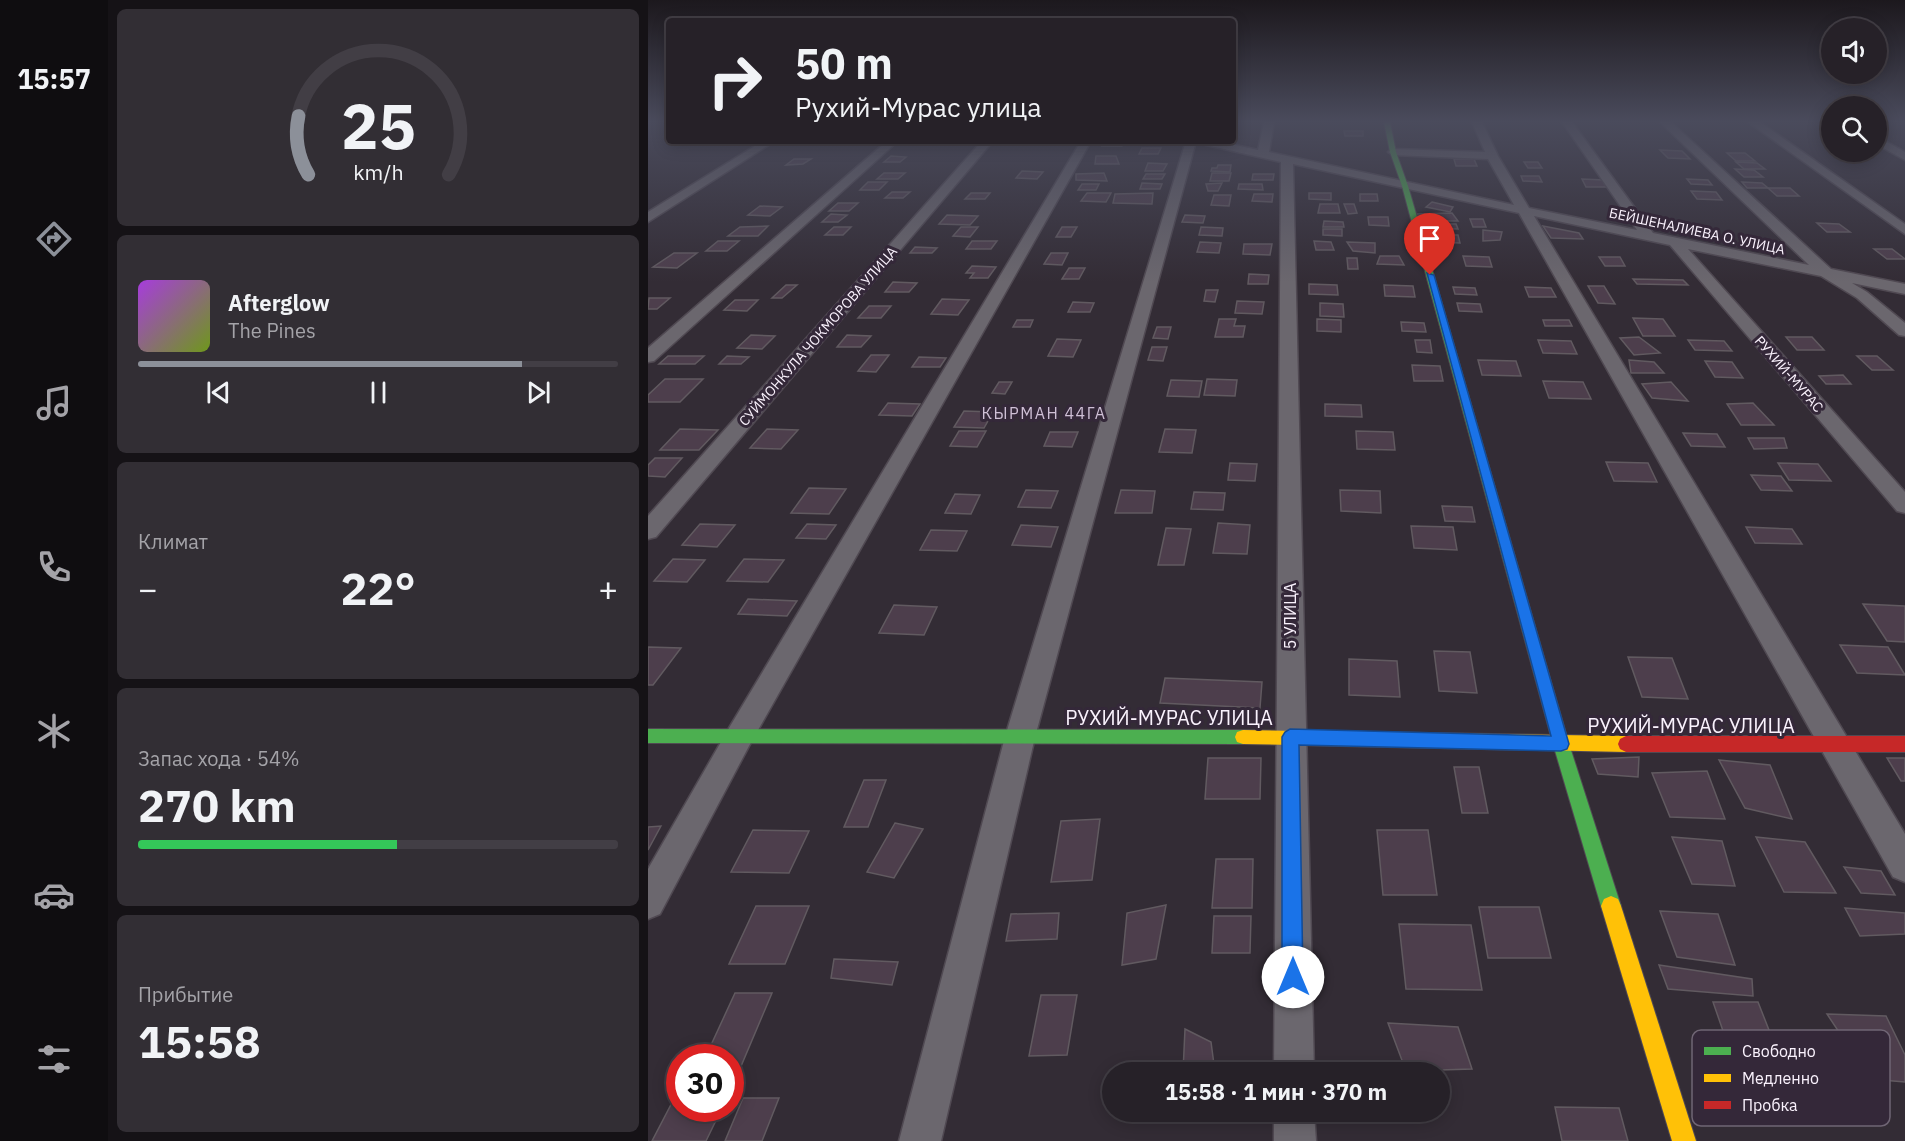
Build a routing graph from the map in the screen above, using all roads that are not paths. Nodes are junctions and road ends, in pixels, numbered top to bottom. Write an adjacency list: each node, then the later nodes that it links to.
1 (716, 175): 15 (street)
2 (854, 175): 24 (street)
3 (958, 175): 26 (street, СУЙМОНКУЛА ЧОКМОРОВА УЛИЦА)
4 (1066, 175): 28 (street)
5 (1181, 175): 29 (street)
6 (1287, 175): 30 (street, 5 УЛИЦА)
7 (1356, 175): 13 (street, БЕЙШЕНАЛИЕВА О. УЛИЦА)
8 (1401, 175): 13 (street)
9 (1504, 175): 16 (street)
10 (1605, 175): 19 (street)
11 (1722, 175): 21 (street)
12 (1828, 175): 18 (street)
13 (1405, 186): 16 (street, БЕЙШЕНАЛИЕВА О. УЛИЦА); 31 (street)
14 (648, 204): 15 (street)
15 (670, 204): 17 (street)
16 (1526, 211): 19 (street, БЕЙШЕНАЛИЕВА О. УЛИЦА); 33 (street)
17 (648, 218)
18 (1905, 230)
19 (1648, 236): 20 (street, БЕЙШЕНАЛИЕВА О. УЛИЦА)
20 (1674, 241): 21 (street, БЕЙШЕНАЛИЕВА О. УЛИЦА); 25 (street, РУХИЙ-МУРАС)
21 (1826, 273): 22 (street, БЕЙШЕНАЛИЕВА О. УЛИЦА); 23 (street)
22 (1905, 289)
23 (1905, 332)
24 (648, 357)
25 (1905, 506)
26 (648, 531)
27 (648, 736): 28 (street, РУХИЙ-МУРАС УЛИЦА)
28 (740, 737): 29 (street, РУХИЙ-МУРАС УЛИЦА); 35 (street)
29 (1020, 737): 30 (street, РУХИЙ-МУРАС УЛИЦА); 38 (street)
30 (1290, 737): 31 (street, РУХИЙ-МУРАС УЛИЦА); 36 (street, 5 УЛИЦА)
31 (1561, 744): 33 (street, РУХИЙ-МУРАС УЛИЦА); 40 (street)
32 (1905, 744): 33 (street, РУХИЙ-МУРАС УЛИЦА)
33 (1833, 745): 34 (street)
34 (1905, 865)
35 (648, 902)
36 (1294, 1062)
37 (1294, 1122): 39 (street)
38 (920, 1141)
39 (1295, 1141)
40 (1684, 1141)

